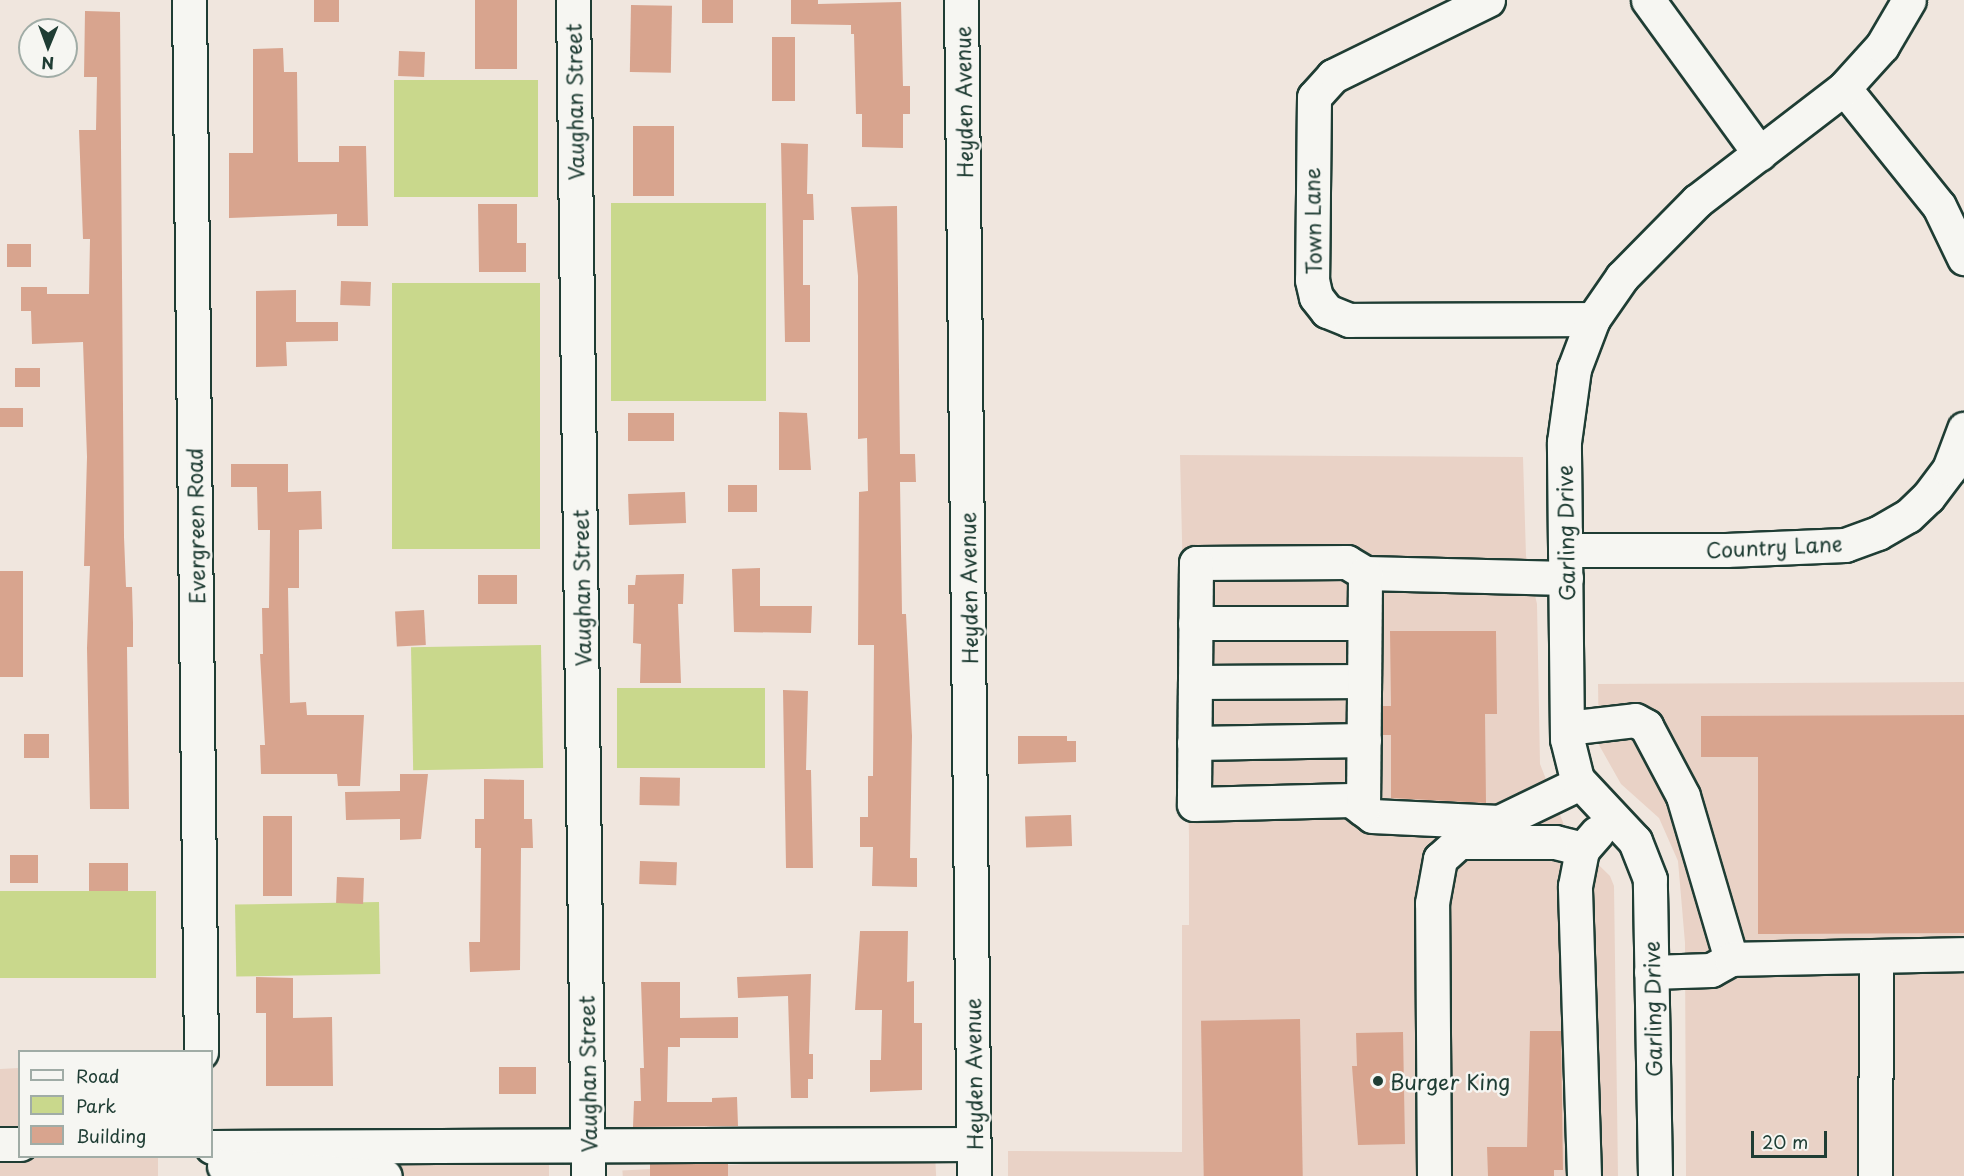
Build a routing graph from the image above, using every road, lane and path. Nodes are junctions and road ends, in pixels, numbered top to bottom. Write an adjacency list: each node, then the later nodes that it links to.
1 (189, 0): 29 (street, Evergreen Road)
2 (573, 0): 34 (street, Vaughan Street)
3 (961, 0): 32 (street, Heyden Avenue)
4 (1488, 0): 10 (street, Town Lane)
5 (1648, 0): 8 (street)
6 (1909, 0): 7 (street, Garling Drive)
7 (1844, 87): 8 (street, Garling Drive); 9 (street)
8 (1760, 154): 10 (street, Garling Drive)
9 (1964, 258)
10 (1593, 319): 12 (street, Garling Drive)
11 (1964, 429): 12 (street, Country Lane)
12 (1565, 564): 13 (street, Country Lane); 18 (street, Garling Drive)
13 (1356, 568): 14 (street, Country Lane); 15 (street)
14 (1195, 623): 15 (street); 17 (street)
15 (1364, 623): 16 (street)
16 (1364, 681): 17 (street); 19 (street)
17 (1195, 682): 20 (street)
18 (1567, 728): 21 (street, Garling Drive); 27 (street)
19 (1364, 740): 20 (street); 22 (street)
20 (1194, 742): 22 (street)
21 (1580, 783): 22 (street); 23 (street, Garling Drive)
22 (1357, 805)
23 (1612, 817): 24 (street); 28 (street, Garling Drive)
24 (1583, 849): 37 (street); 38 (street)
25 (1964, 954): 26 (street)
26 (1876, 956): 27 (street); 40 (street)
27 (1731, 958): 28 (street)
28 (1651, 972): 39 (street, Garling Drive)
29 (201, 1050)
30 (0, 1144): 31 (street)
31 (18, 1144)
32 (974, 1160): 34 (street)
33 (204, 1161): 34 (street); 35 (street)
34 (588, 1161)
35 (265, 1173): 36 (street)
36 (385, 1176)
37 (1434, 1176)
38 (1584, 1176)
39 (1655, 1176)
40 (1875, 1176)

